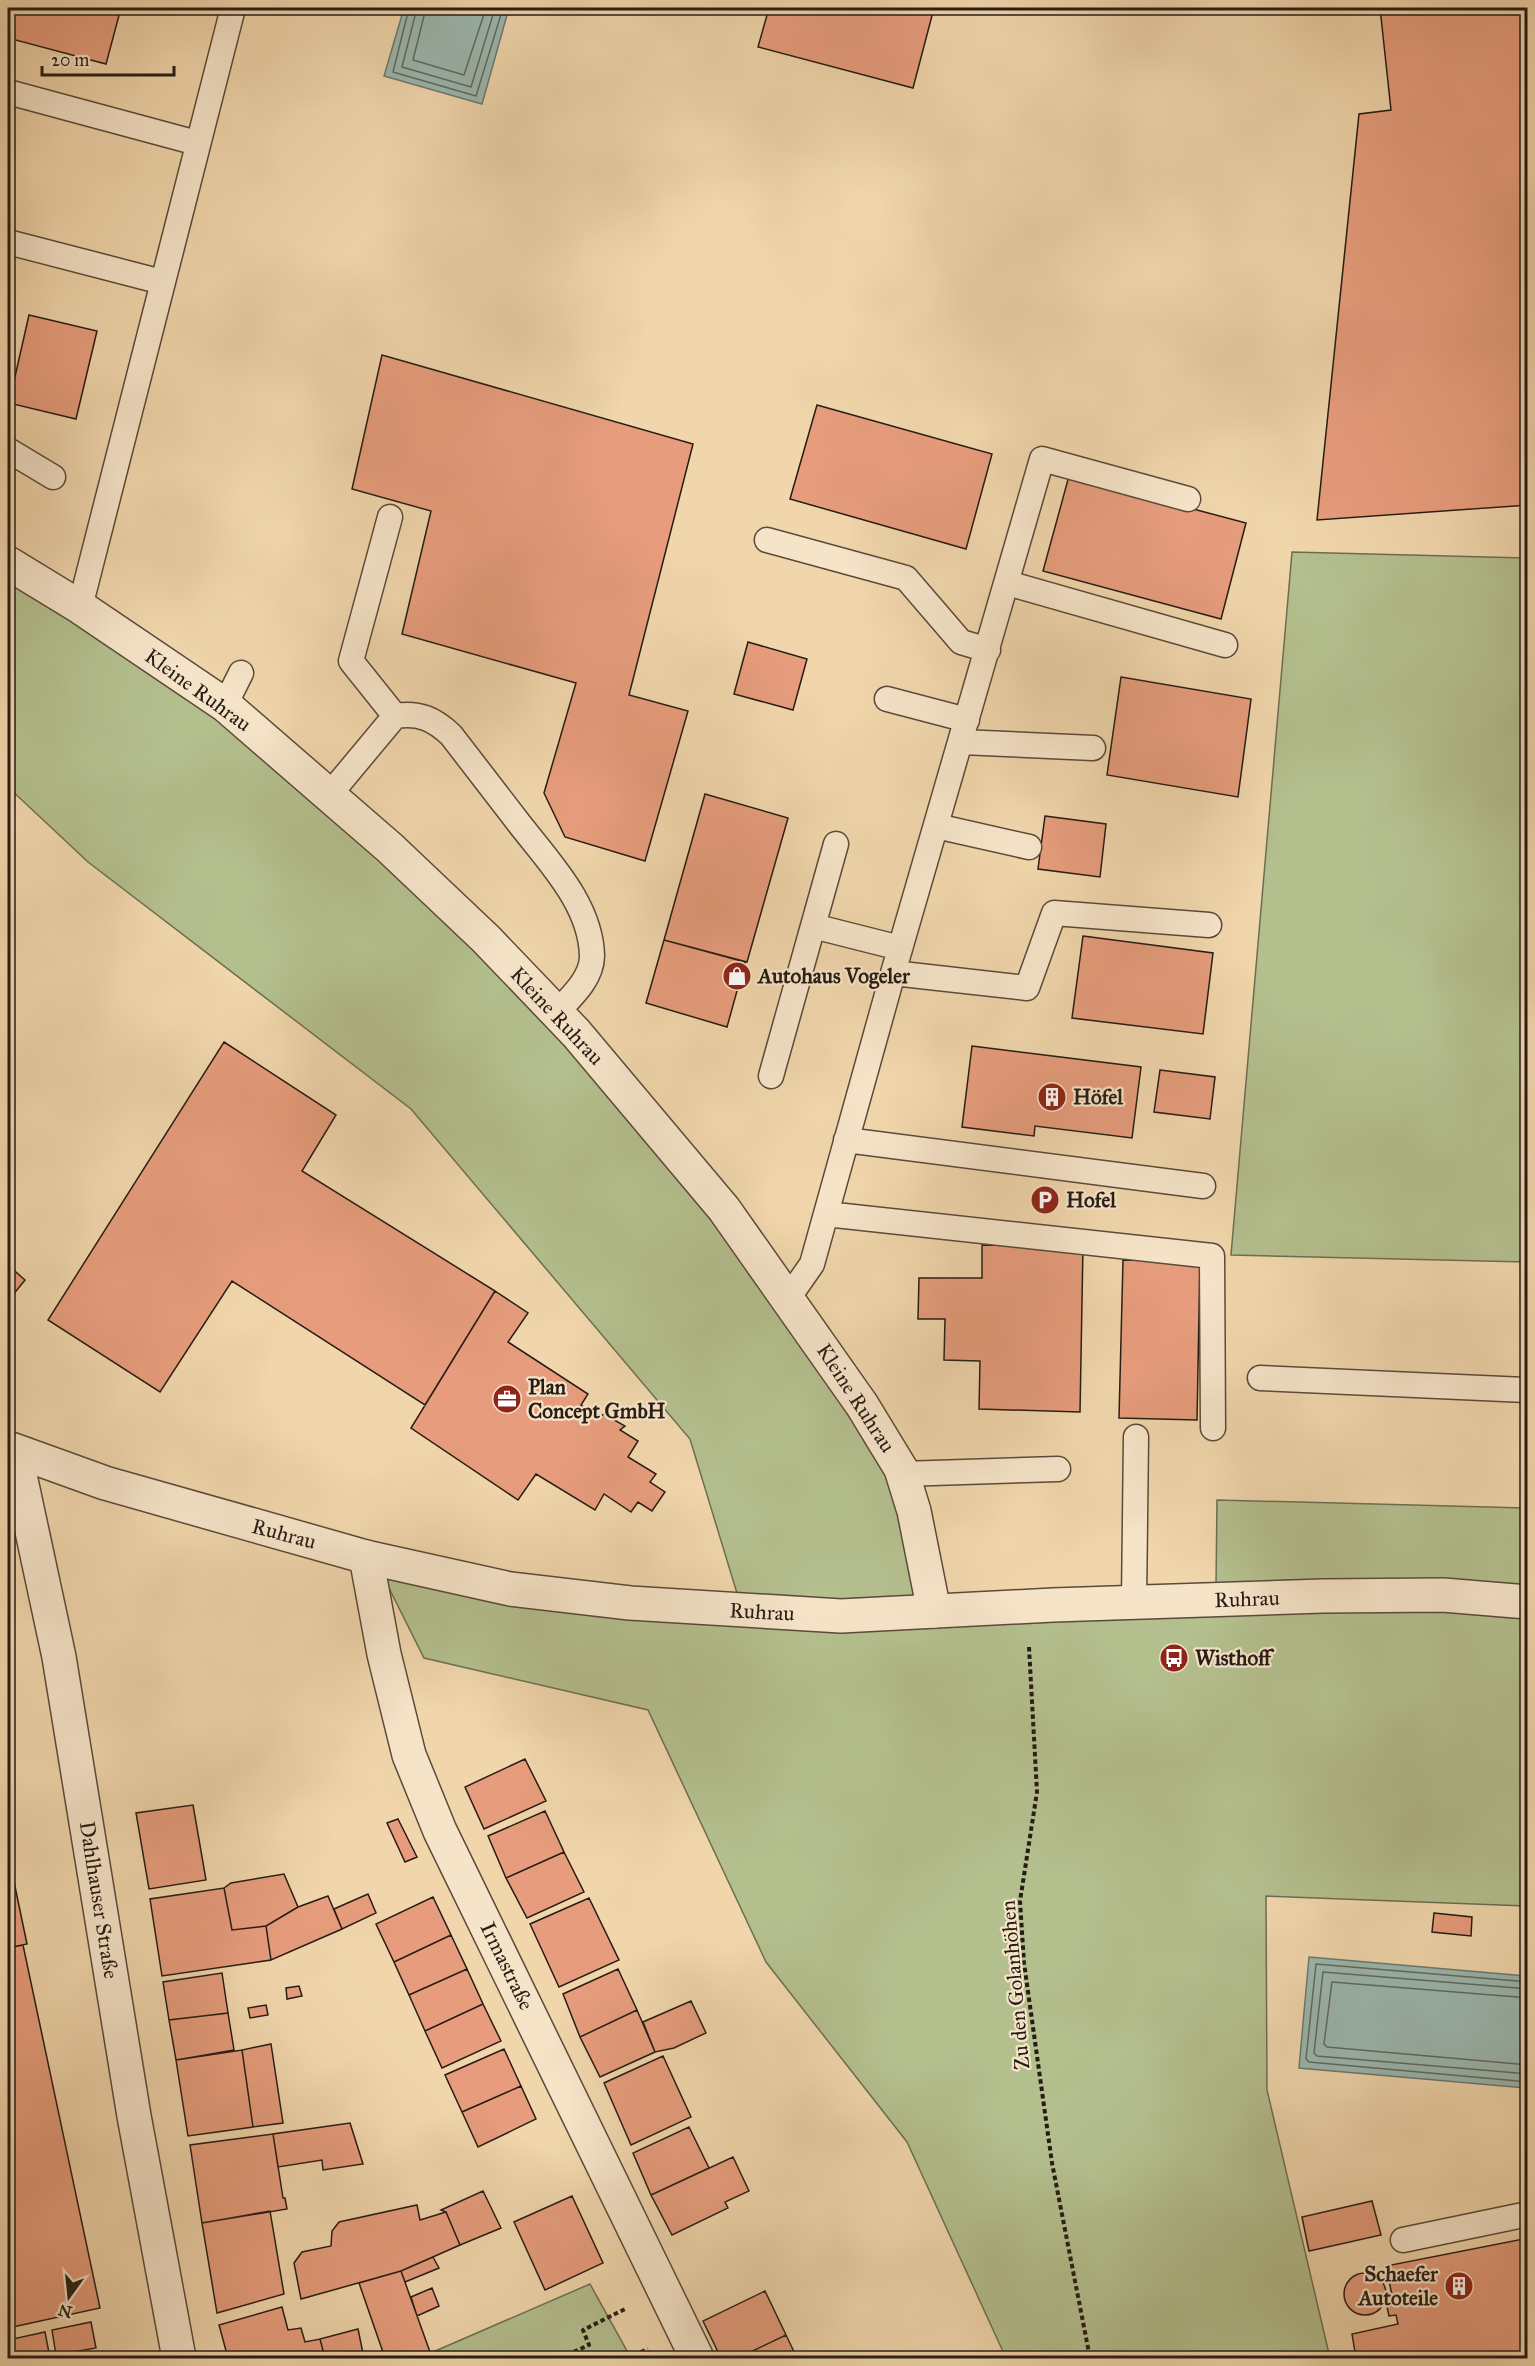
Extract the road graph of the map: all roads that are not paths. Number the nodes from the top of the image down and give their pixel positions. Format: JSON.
{"nodes":[{"id":1,"x":232,"y":8,"type":"edge"},
{"id":2,"x":8,"y":92,"type":"edge"},
{"id":3,"x":197,"y":143,"type":"junction"},
{"id":4,"x":8,"y":242,"type":"edge"},
{"id":5,"x":162,"y":282,"type":"junction"},
{"id":6,"x":8,"y":450,"type":"edge"},
{"id":7,"x":53,"y":477,"type":"dead end"},
{"id":8,"x":1188,"y":499,"type":"dead end"},
{"id":9,"x":390,"y":517,"type":"dead end"},
{"id":10,"x":767,"y":540,"type":"dead end"},
{"id":11,"x":8,"y":563,"type":"edge"},
{"id":12,"x":1007,"y":583,"type":"junction"},
{"id":13,"x":80,"y":607,"type":"junction"},
{"id":14,"x":1225,"y":645,"type":"dead end"},
{"id":15,"x":988,"y":650,"type":"junction"},
{"id":16,"x":241,"y":673,"type":"dead end"},
{"id":17,"x":887,"y":699,"type":"dead end"},
{"id":18,"x":225,"y":705,"type":"junction"},
{"id":19,"x":395,"y":716,"type":"junction"},
{"id":20,"x":964,"y":731,"type":"junction"},
{"id":21,"x":1093,"y":748,"type":"dead end"},
{"id":22,"x":330,"y":794,"type":"junction"},
{"id":23,"x":936,"y":826,"type":"junction"},
{"id":24,"x":836,"y":844,"type":"dead end"},
{"id":25,"x":1029,"y":847,"type":"dead end"},
{"id":26,"x":813,"y":926,"type":"junction"},
{"id":27,"x":1209,"y":926,"type":"dead end"},
{"id":28,"x":900,"y":948,"type":"junction"},
{"id":29,"x":892,"y":973,"type":"junction"},
{"id":30,"x":556,"y":1014,"type":"junction"},
{"id":31,"x":771,"y":1076,"type":"dead end"},
{"id":32,"x":846,"y":1140,"type":"junction"},
{"id":33,"x":1203,"y":1186,"type":"dead end"},
{"id":34,"x":826,"y":1214,"type":"junction"},
{"id":35,"x":789,"y":1297,"type":"junction"},
{"id":36,"x":1260,"y":1378,"type":"dead end"},
{"id":37,"x":1527,"y":1390,"type":"edge"},
{"id":38,"x":1213,"y":1428,"type":"dead end"},
{"id":39,"x":1136,"y":1437,"type":"dead end"},
{"id":40,"x":11,"y":1450,"type":"edge"},
{"id":41,"x":1058,"y":1469,"type":"dead end"},
{"id":42,"x":902,"y":1474,"type":"junction"},
{"id":43,"x":366,"y":1557,"type":"junction"},
{"id":44,"x":1134,"y":1602,"type":"junction"},
{"id":45,"x":1527,"y":1602,"type":"edge"},
{"id":46,"x":934,"y":1611,"type":"junction"},
{"id":47,"x":1527,"y":2214,"type":"edge"},
{"id":48,"x":1402,"y":2240,"type":"dead end"},
{"id":49,"x":179,"y":2358,"type":"edge"},
{"id":50,"x":697,"y":2358,"type":"edge"}],
"edges":[{"from":1,"to":3,"type":"lane"},
{"from":2,"to":3,"type":"lane"},
{"from":3,"to":5,"type":"lane"},
{"from":4,"to":5,"type":"lane"},
{"from":5,"to":13,"type":"lane"},
{"from":6,"to":7,"type":"lane"},
{"from":8,"to":12,"type":"lane"},
{"from":9,"to":19,"type":"lane"},
{"from":10,"to":15,"type":"lane"},
{"from":11,"to":13,"type":"street","name":"Kleine Ruhrau"},
{"from":12,"to":14,"type":"lane"},
{"from":12,"to":15,"type":"lane"},
{"from":13,"to":18,"type":"street","name":"Kleine Ruhrau"},
{"from":15,"to":20,"type":"lane"},
{"from":16,"to":18,"type":"lane"},
{"from":17,"to":20,"type":"lane"},
{"from":18,"to":22,"type":"street","name":"Kleine Ruhrau"},
{"from":19,"to":22,"type":"lane"},
{"from":19,"to":30,"type":"lane"},
{"from":20,"to":21,"type":"lane"},
{"from":20,"to":23,"type":"lane"},
{"from":22,"to":30,"type":"street","name":"Kleine Ruhrau"},
{"from":23,"to":25,"type":"lane"},
{"from":23,"to":28,"type":"lane"},
{"from":24,"to":26,"type":"lane"},
{"from":26,"to":28,"type":"lane"},
{"from":26,"to":31,"type":"lane"},
{"from":27,"to":29,"type":"lane"},
{"from":28,"to":29,"type":"lane"},
{"from":29,"to":32,"type":"lane"},
{"from":30,"to":35,"type":"street","name":"Kleine Ruhrau"},
{"from":32,"to":33,"type":"lane"},
{"from":32,"to":34,"type":"lane"},
{"from":34,"to":35,"type":"lane"},
{"from":34,"to":38,"type":"lane"},
{"from":35,"to":42,"type":"street","name":"Kleine Ruhrau"},
{"from":36,"to":37,"type":"lane"},
{"from":39,"to":44,"type":"lane"},
{"from":40,"to":43,"type":"street","name":"Ruhrau"},
{"from":40,"to":49,"type":"street","name":"Dahlhauser Straße"},
{"from":41,"to":42,"type":"lane"},
{"from":42,"to":46,"type":"street","name":"Kleine Ruhrau"},
{"from":43,"to":46,"type":"street","name":"Ruhrau"},
{"from":43,"to":50,"type":"street","name":"Irmastraße"},
{"from":44,"to":45,"type":"street","name":"Ruhrau"},
{"from":44,"to":46,"type":"street","name":"Ruhrau"},
{"from":47,"to":48,"type":"lane"}]}
